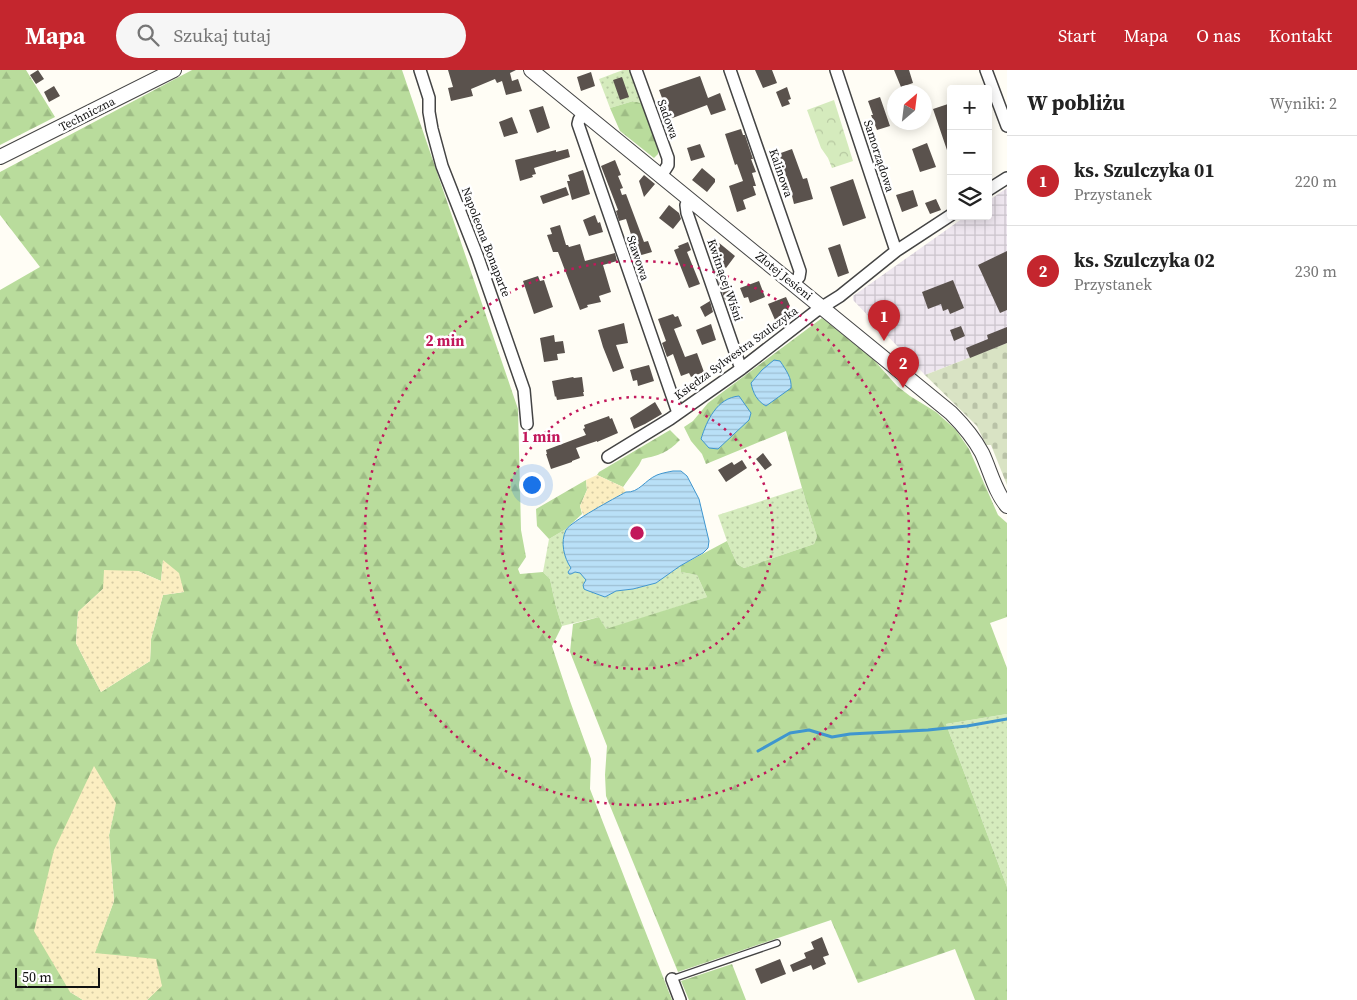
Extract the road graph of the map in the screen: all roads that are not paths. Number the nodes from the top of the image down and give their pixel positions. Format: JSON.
{"nodes":[{"id":1,"x":174,"y":70,"type":"edge"},
{"id":2,"x":420,"y":70,"type":"edge"},
{"id":3,"x":531,"y":70,"type":"edge"},
{"id":4,"x":636,"y":70,"type":"edge"},
{"id":5,"x":730,"y":70,"type":"edge"},
{"id":6,"x":836,"y":70,"type":"edge"},
{"id":7,"x":986,"y":70,"type":"edge"},
{"id":8,"x":583,"y":113,"type":"junction"},
{"id":9,"x":1007,"y":126,"type":"edge"},
{"id":10,"x":0,"y":157,"type":"edge"},
{"id":11,"x":661,"y":176,"type":"junction"},
{"id":12,"x":1007,"y":178,"type":"edge"},
{"id":13,"x":992,"y":187,"type":"edge"},
{"id":14,"x":690,"y":200,"type":"junction"},
{"id":15,"x":947,"y":218,"type":"edge"},
{"id":16,"x":896,"y":251,"type":"junction"},
{"id":17,"x":793,"y":284,"type":"junction"},
{"id":18,"x":822,"y":307,"type":"junction"},
{"id":19,"x":741,"y":369,"type":"junction"},
{"id":20,"x":678,"y":413,"type":"junction"},
{"id":21,"x":526,"y":424,"type":"dead end"},
{"id":22,"x":608,"y":457,"type":"dead end"},
{"id":23,"x":1007,"y":506,"type":"edge"},
{"id":24,"x":777,"y":943,"type":"dead end"},
{"id":25,"x":672,"y":979,"type":"joint"},
{"id":26,"x":680,"y":1000,"type":"edge"}],
"edges":[{"from":1,"to":10,"type":"street","name":"Techniczna"},
{"from":2,"to":21,"type":"street","name":"Napoleona Bonaparte"},
{"from":3,"to":8,"type":"street","name":"Złotej Jesieni"},
{"from":4,"to":11,"type":"street","name":"Sadowa"},
{"from":5,"to":17,"type":"street","name":"Kalinowa"},
{"from":6,"to":16,"type":"street","name":"Samorządowa"},
{"from":7,"to":9,"type":"street"},
{"from":8,"to":11,"type":"street","name":"Złotej Jesieni"},
{"from":8,"to":20,"type":"street","name":"Stawowa"},
{"from":11,"to":14,"type":"street","name":"Złotej Jesieni"},
{"from":12,"to":13,"type":"street"},
{"from":14,"to":17,"type":"street","name":"Złotej Jesieni"},
{"from":14,"to":19,"type":"street","name":"Kwitnącej Wiśni"},
{"from":15,"to":16,"type":"street","name":"Księdza Sylwestra Szulczyka"},
{"from":16,"to":18,"type":"street","name":"Księdza Sylwestra Szulczyka"},
{"from":17,"to":18,"type":"street","name":"Złotej Jesieni"},
{"from":18,"to":19,"type":"street","name":"Księdza Sylwestra Szulczyka"},
{"from":18,"to":23,"type":"street","name":"Złotej Jesieni"},
{"from":19,"to":20,"type":"street","name":"Księdza Sylwestra Szulczyka"},
{"from":20,"to":22,"type":"street","name":"Księdza Sylwestra Szulczyka"},
{"from":24,"to":25,"type":"lane"},
{"from":25,"to":26,"type":"street"}]}
